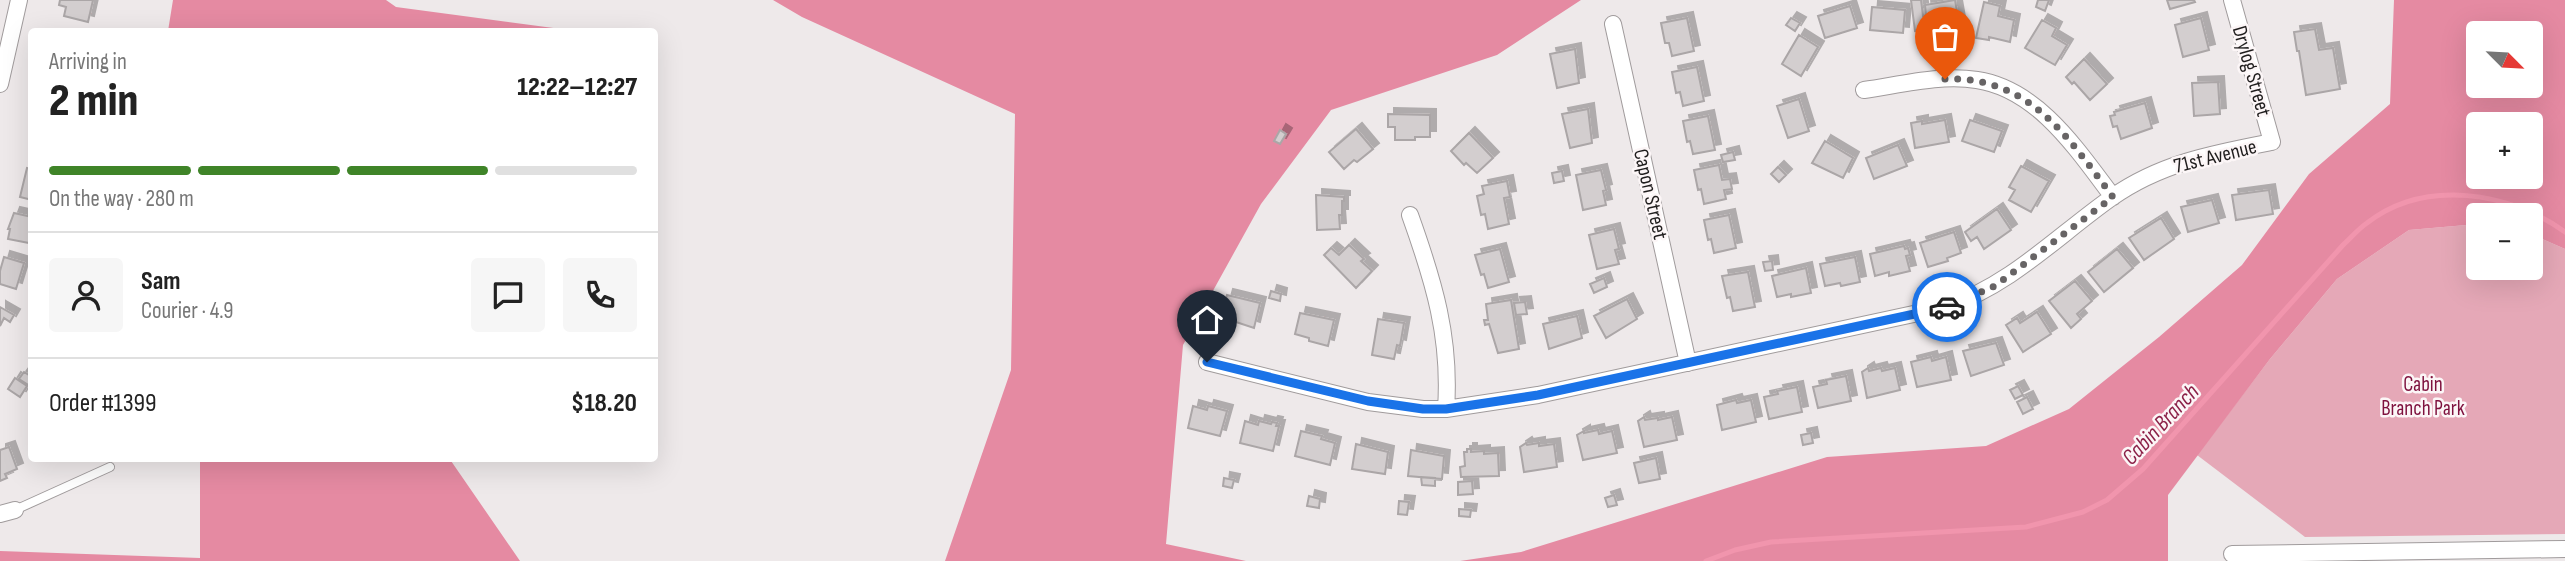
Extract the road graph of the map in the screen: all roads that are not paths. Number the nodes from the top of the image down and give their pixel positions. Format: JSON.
{"nodes":[{"id":1,"x":19,"y":0,"type":"edge"},
{"id":2,"x":2232,"y":0,"type":"edge"},
{"id":3,"x":1613,"y":24,"type":"dead end"},
{"id":4,"x":0,"y":84,"type":"edge"},
{"id":5,"x":1864,"y":90,"type":"dead end"},
{"id":6,"x":2272,"y":142,"type":"joint"},
{"id":7,"x":2113,"y":197,"type":"junction"},
{"id":8,"x":1410,"y":215,"type":"dead end"},
{"id":9,"x":1207,"y":362,"type":"dead end"},
{"id":10,"x":1688,"y":363,"type":"junction"},
{"id":11,"x":1446,"y":409,"type":"junction"},
{"id":12,"x":110,"y":467,"type":"dead end"},
{"id":13,"x":7,"y":512,"type":"edge"},
{"id":14,"x":2565,"y":549,"type":"edge"},
{"id":15,"x":2232,"y":554,"type":"dead end"},
{"id":16,"x":2298,"y":558,"type":"edge"}],
"edges":[{"from":1,"to":4,"type":"street"},
{"from":2,"to":6,"type":"street","name":"Drylog Street"},
{"from":3,"to":10,"type":"street","name":"Capon Street"},
{"from":5,"to":7,"type":"street"},
{"from":6,"to":7,"type":"street","name":"71st Avenue"},
{"from":7,"to":10,"type":"street","name":"71st Avenue"},
{"from":8,"to":11,"type":"street"},
{"from":9,"to":11,"type":"street","name":"71st Avenue"},
{"from":10,"to":11,"type":"street","name":"71st Avenue"},
{"from":12,"to":13,"type":"lane"},
{"from":14,"to":16,"type":"street"},
{"from":15,"to":16,"type":"street"}]}
